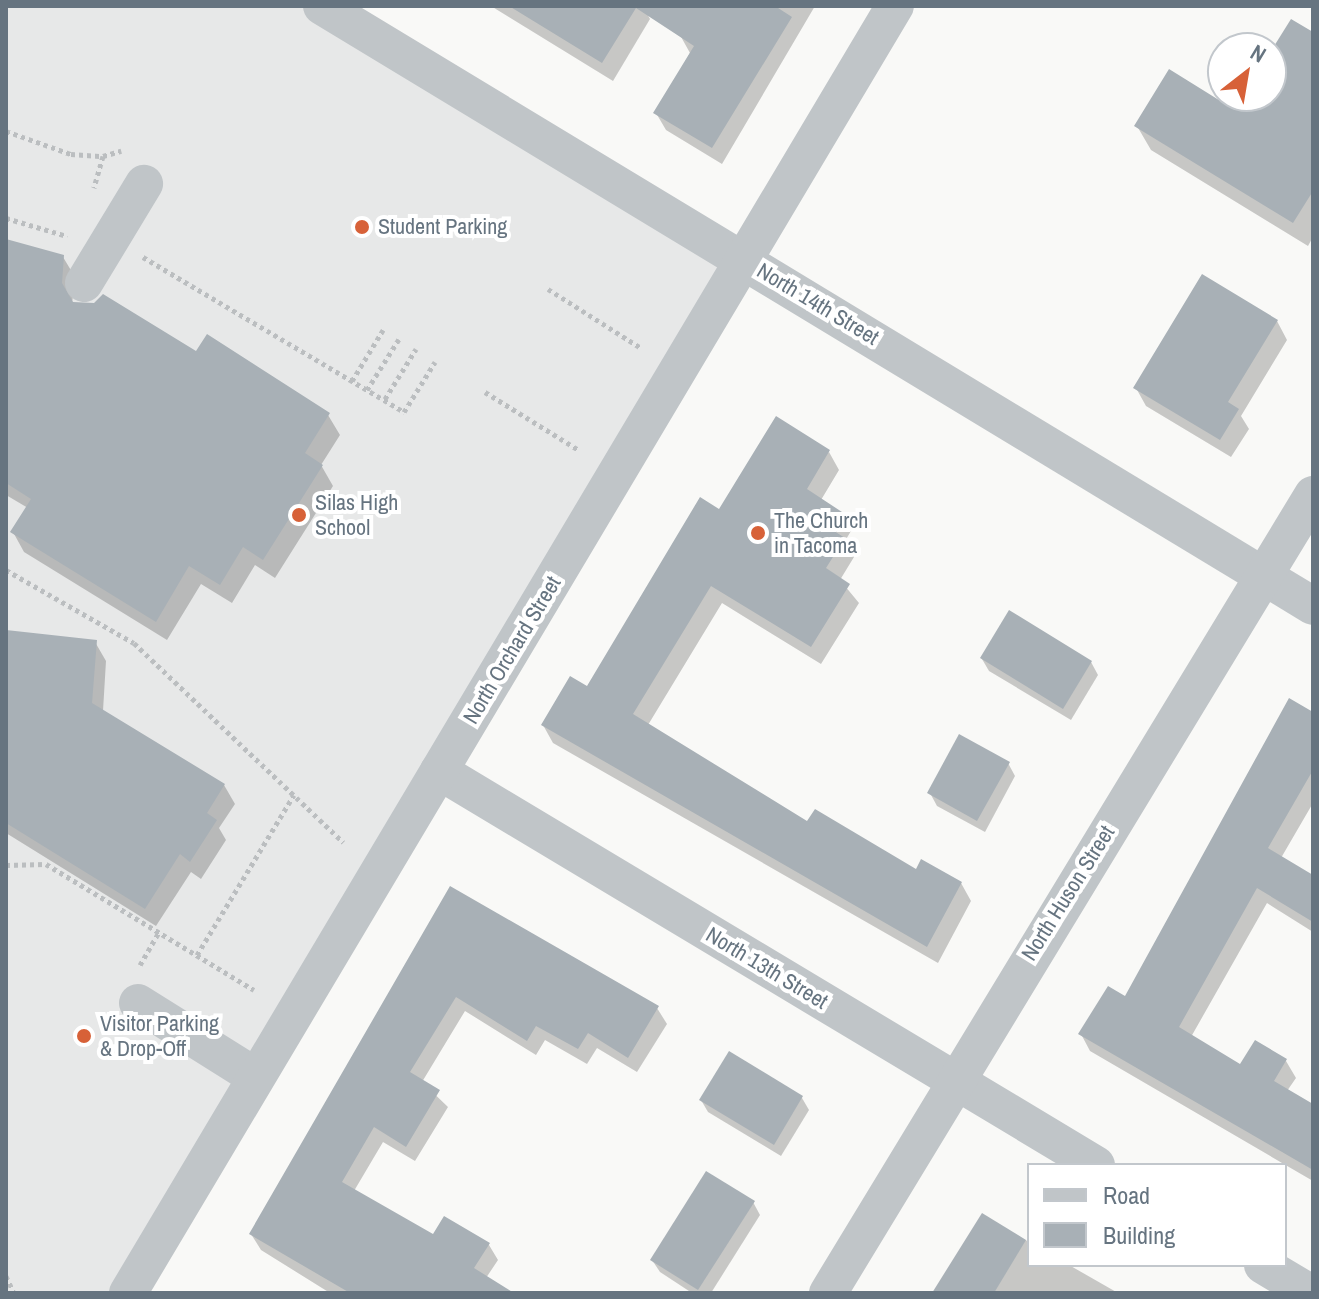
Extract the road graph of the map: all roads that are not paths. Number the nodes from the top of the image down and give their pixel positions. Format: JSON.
{"nodes":[{"id":1,"x":322,"y":6,"type":"edge"},
{"id":2,"x":895,"y":6,"type":"edge"},
{"id":3,"x":144,"y":184,"type":"dead end"},
{"id":4,"x":744,"y":259,"type":"junction"},
{"id":5,"x":84,"y":283,"type":"dead end"},
{"id":6,"x":1313,"y":495,"type":"edge"},
{"id":7,"x":1264,"y":576,"type":"junction"},
{"id":8,"x":1313,"y":606,"type":"edge"},
{"id":9,"x":439,"y":771,"type":"junction"},
{"id":10,"x":138,"y":1003,"type":"dead end"},
{"id":11,"x":256,"y":1077,"type":"junction"},
{"id":12,"x":953,"y":1079,"type":"junction"},
{"id":13,"x":1093,"y":1163,"type":"edge"},
{"id":14,"x":1266,"y":1267,"type":"edge"},
{"id":15,"x":129,"y":1292,"type":"edge"},
{"id":16,"x":828,"y":1293,"type":"edge"},
{"id":17,"x":1310,"y":1293,"type":"edge"}],
"edges":[{"from":1,"to":4,"type":"street","name":"North 14th Street"},
{"from":2,"to":4,"type":"street","name":"North Orchard Street"},
{"from":3,"to":5,"type":"street"},
{"from":4,"to":7,"type":"street","name":"North 14th Street"},
{"from":4,"to":9,"type":"street","name":"North Orchard Street"},
{"from":6,"to":7,"type":"street","name":"North Huson Street"},
{"from":7,"to":8,"type":"street","name":"North 14th Street"},
{"from":7,"to":12,"type":"street","name":"North Huson Street"},
{"from":9,"to":11,"type":"street","name":"North Orchard Street"},
{"from":9,"to":12,"type":"street","name":"North 13th Street"},
{"from":10,"to":11,"type":"street"},
{"from":11,"to":15,"type":"street","name":"North Orchard Street"},
{"from":12,"to":13,"type":"street","name":"North 13th Street"},
{"from":12,"to":16,"type":"street","name":"North Huson Street"},
{"from":14,"to":17,"type":"street"}]}
